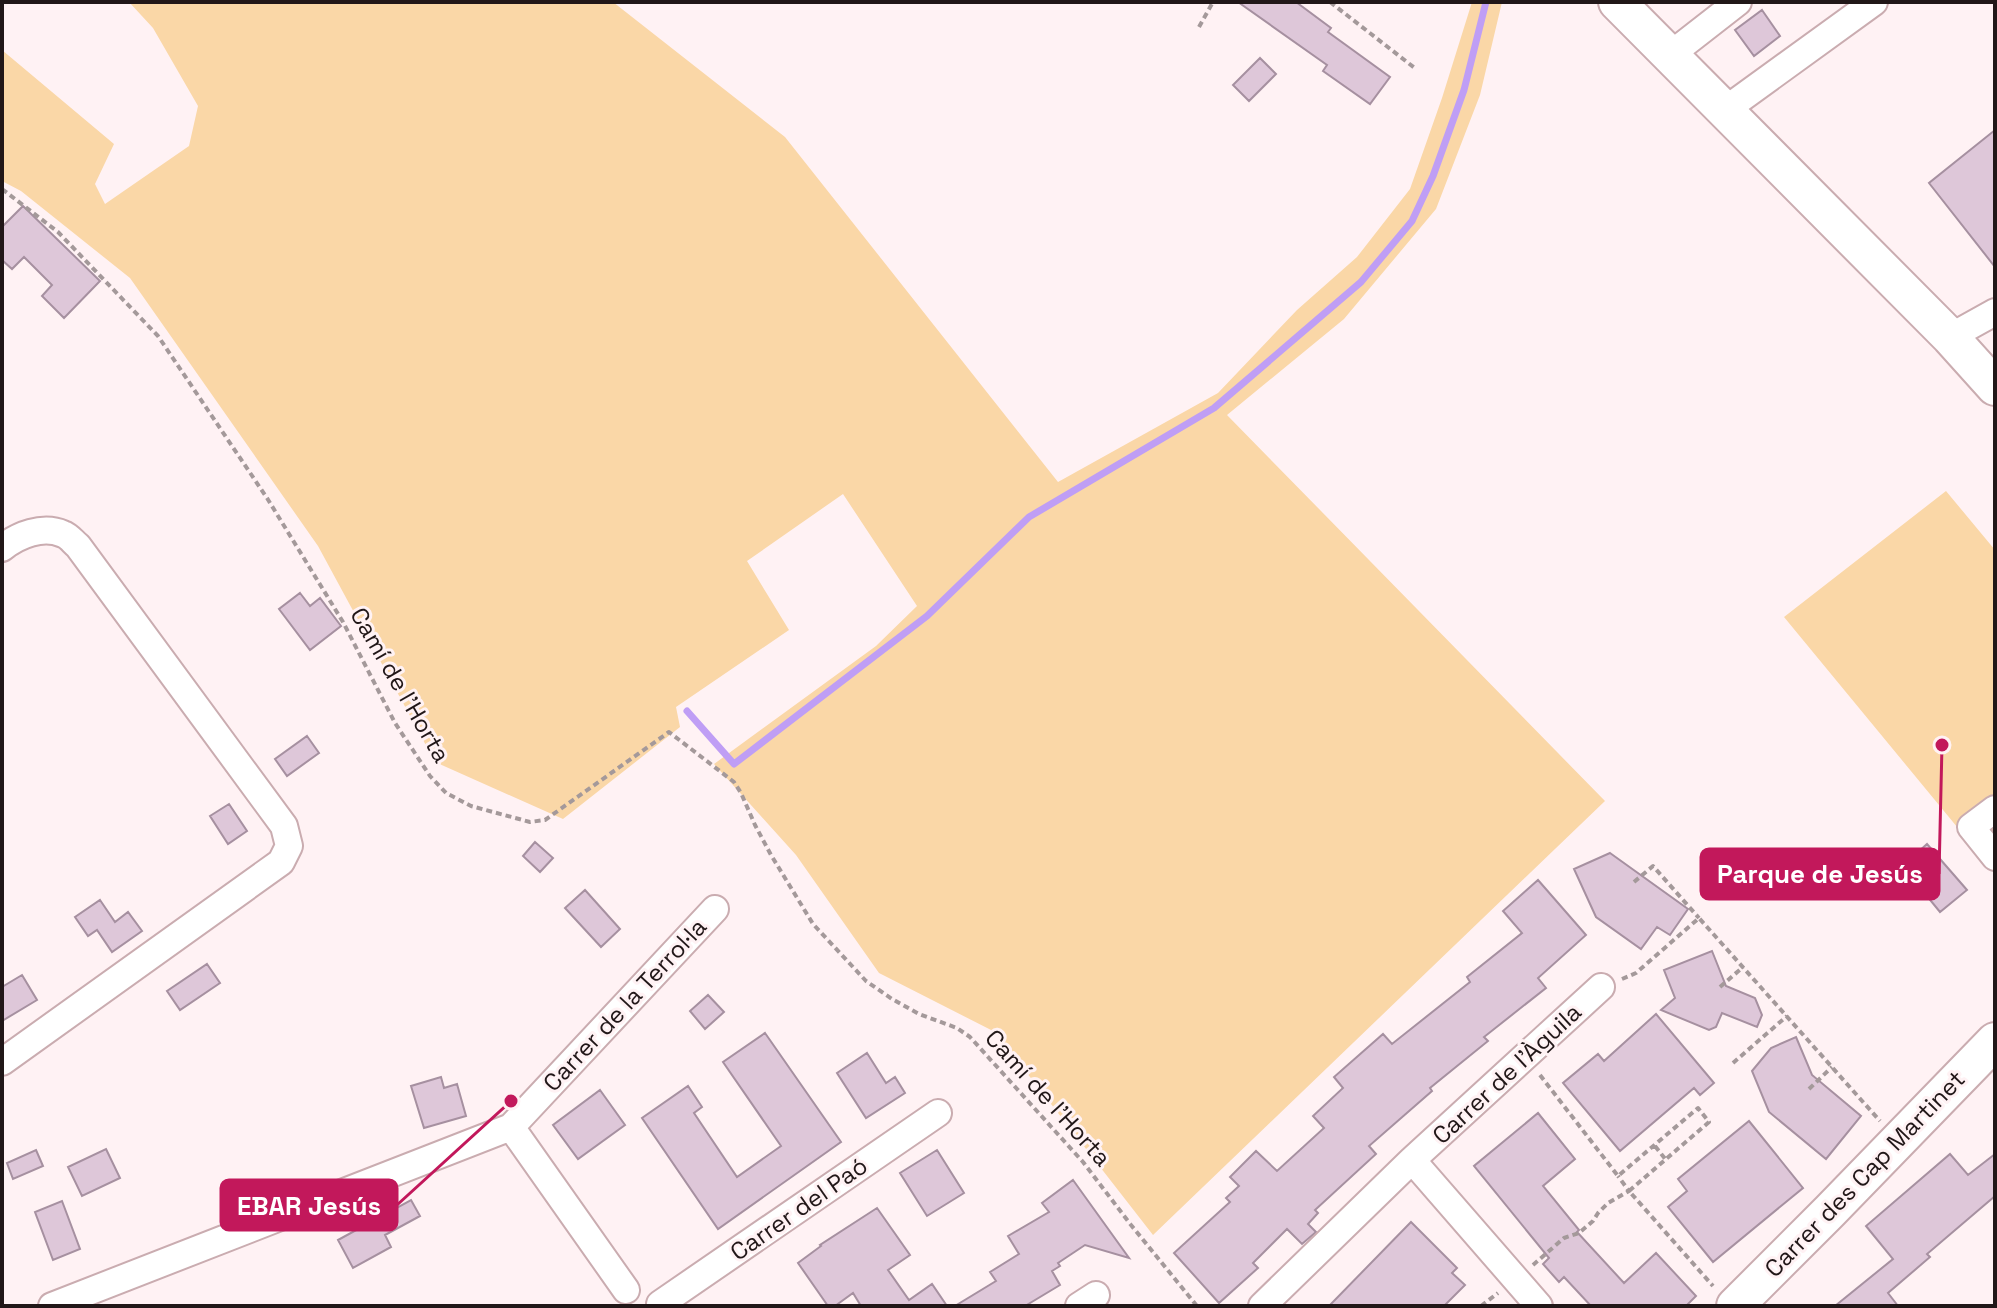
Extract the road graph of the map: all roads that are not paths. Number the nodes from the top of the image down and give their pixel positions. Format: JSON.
{"nodes":[{"id":1,"x":1617,"y":2,"type":"edge"},
{"id":2,"x":1738,"y":2,"type":"edge"},
{"id":3,"x":1874,"y":2,"type":"edge"},
{"id":4,"x":1670,"y":55,"type":"junction"},
{"id":5,"x":1725,"y":110,"type":"junction"},
{"id":6,"x":1995,"y":312,"type":"edge"},
{"id":7,"x":1950,"y":337,"type":"junction"},
{"id":8,"x":1995,"y":387,"type":"edge"},
{"id":9,"x":2,"y":548,"type":"edge"},
{"id":10,"x":1995,"y":809,"type":"edge"},
{"id":11,"x":1995,"y":857,"type":"edge"},
{"id":12,"x":715,"y":909,"type":"dead end"},
{"id":13,"x":1601,"y":987,"type":"road end"},
{"id":14,"x":1995,"y":1041,"type":"edge"},
{"id":15,"x":2,"y":1062,"type":"edge"},
{"id":16,"x":938,"y":1113,"type":"dead end"},
{"id":17,"x":511,"y":1127,"type":"junction"},
{"id":18,"x":1412,"y":1160,"type":"junction"},
{"id":19,"x":623,"y":1298,"type":"edge"},
{"id":20,"x":1728,"y":1300,"type":"edge"},
{"id":21,"x":661,"y":1305,"type":"edge"},
{"id":22,"x":52,"y":1306,"type":"edge"},
{"id":23,"x":1262,"y":1306,"type":"edge"},
{"id":24,"x":1539,"y":1306,"type":"edge"}],
"edges":[{"from":1,"to":4,"type":"street"},
{"from":2,"to":4,"type":"street"},
{"from":3,"to":5,"type":"street"},
{"from":4,"to":5,"type":"street"},
{"from":5,"to":7,"type":"street"},
{"from":6,"to":7,"type":"street"},
{"from":7,"to":8,"type":"street"},
{"from":9,"to":15,"type":"street"},
{"from":10,"to":11,"type":"street"},
{"from":12,"to":17,"type":"street","name":"Carrer de la Terrol·la"},
{"from":13,"to":18,"type":"street","name":"Carrer de l'Àguila"},
{"from":14,"to":20,"type":"street","name":"Carrer des Cap Martinet"},
{"from":16,"to":21,"type":"street","name":"Carrer del Paó"},
{"from":17,"to":19,"type":"street"},
{"from":17,"to":22,"type":"street","name":"Carrer de la Terrol·la"},
{"from":18,"to":23,"type":"street","name":"Carrer de l'Àguila"},
{"from":18,"to":24,"type":"street","name":"Carrer de l'Àguila"},
{"from":19,"to":21,"type":"street"}]}
